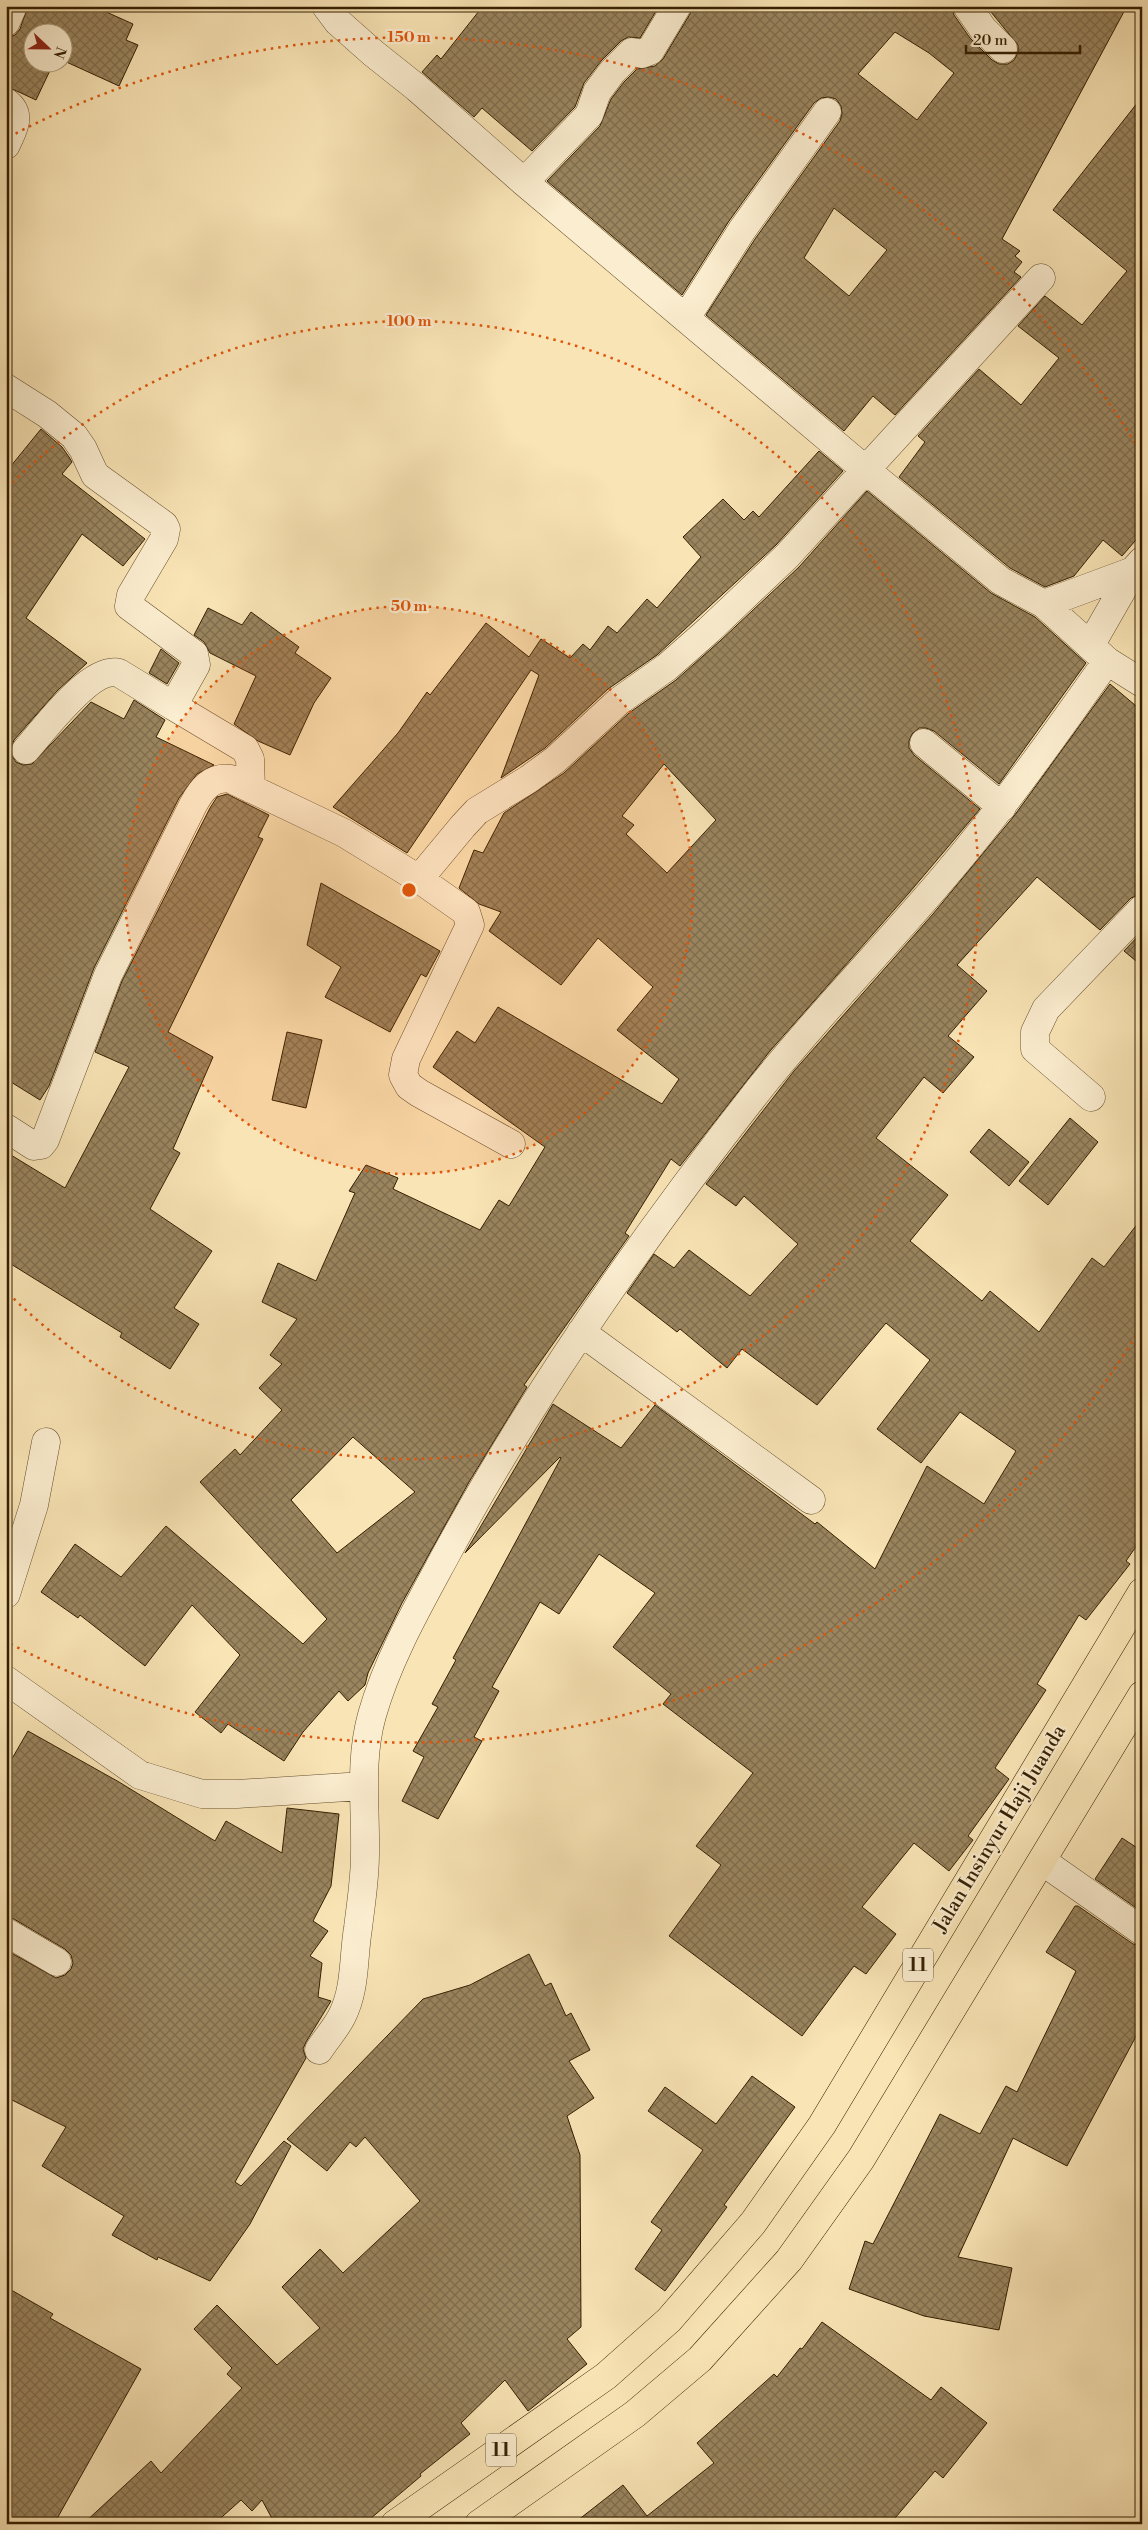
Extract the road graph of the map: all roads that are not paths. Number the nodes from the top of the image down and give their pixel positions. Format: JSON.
{"nodes":[{"id":1,"x":14,"y":6,"type":"edge"},
{"id":2,"x":326,"y":6,"type":"edge"},
{"id":3,"x":677,"y":6,"type":"edge"},
{"id":4,"x":967,"y":6,"type":"edge"},
{"id":5,"x":6,"y":22,"type":"edge"},
{"id":6,"x":1003,"y":49,"type":"dead end"},
{"id":7,"x":6,"y":102,"type":"edge"},
{"id":8,"x":827,"y":112,"type":"dead end"},
{"id":9,"x":6,"y":145,"type":"edge"},
{"id":10,"x":524,"y":182,"type":"junction"},
{"id":11,"x":1041,"y":278,"type":"dead end"},
{"id":12,"x":686,"y":318,"type":"junction"},
{"id":13,"x":6,"y":388,"type":"edge"},
{"id":14,"x":867,"y":470,"type":"junction"},
{"id":15,"x":1137,"y":566,"type":"edge"},
{"id":16,"x":1044,"y":604,"type":"junction"},
{"id":17,"x":1099,"y":653,"type":"junction"},
{"id":18,"x":1142,"y":683,"type":"edge"},
{"id":19,"x":173,"y":706,"type":"junction"},
{"id":20,"x":924,"y":743,"type":"dead end"},
{"id":21,"x":26,"y":750,"type":"dead end"},
{"id":22,"x":251,"y":789,"type":"junction"},
{"id":23,"x":1002,"y":808,"type":"junction"},
{"id":24,"x":419,"y":879,"type":"junction"},
{"id":25,"x":1142,"y":908,"type":"edge"},
{"id":26,"x":1091,"y":1097,"type":"dead end"},
{"id":27,"x":6,"y":1128,"type":"edge"},
{"id":28,"x":511,"y":1144,"type":"dead end"},
{"id":29,"x":581,"y":1332,"type":"junction"},
{"id":30,"x":46,"y":1442,"type":"dead end"},
{"id":31,"x":811,"y":1500,"type":"dead end"},
{"id":32,"x":1142,"y":1592,"type":"edge"},
{"id":33,"x":6,"y":1594,"type":"edge"},
{"id":34,"x":6,"y":1680,"type":"edge"},
{"id":35,"x":1142,"y":1694,"type":"edge"},
{"id":36,"x":363,"y":1776,"type":"junction"},
{"id":37,"x":1042,"y":1861,"type":"junction"},
{"id":38,"x":1142,"y":1931,"type":"edge"},
{"id":39,"x":6,"y":1932,"type":"edge"},
{"id":40,"x":56,"y":1962,"type":"dead end"},
{"id":41,"x":319,"y":2050,"type":"dead end"},
{"id":42,"x":395,"y":2524,"type":"edge"},
{"id":43,"x":479,"y":2524,"type":"edge"}],
"edges":[{"from":1,"to":5,"type":"street"},
{"from":2,"to":10,"type":"street"},
{"from":3,"to":10,"type":"street"},
{"from":4,"to":6,"type":"street"},
{"from":7,"to":9,"type":"street"},
{"from":8,"to":12,"type":"street"},
{"from":10,"to":12,"type":"street"},
{"from":11,"to":14,"type":"street"},
{"from":12,"to":14,"type":"street"},
{"from":13,"to":19,"type":"street"},
{"from":14,"to":16,"type":"street"},
{"from":14,"to":24,"type":"street"},
{"from":15,"to":16,"type":"street"},
{"from":15,"to":17,"type":"street"},
{"from":16,"to":17,"type":"street"},
{"from":17,"to":18,"type":"street"},
{"from":17,"to":23,"type":"street"},
{"from":19,"to":21,"type":"street"},
{"from":19,"to":22,"type":"street"},
{"from":20,"to":23,"type":"street"},
{"from":22,"to":24,"type":"street"},
{"from":22,"to":27,"type":"street"},
{"from":23,"to":29,"type":"street"},
{"from":24,"to":28,"type":"street"},
{"from":25,"to":26,"type":"street"},
{"from":29,"to":31,"type":"street"},
{"from":29,"to":36,"type":"street"},
{"from":30,"to":33,"type":"street"},
{"from":32,"to":42,"type":"highway","name":"Jalan Insinyur Haji Juanda","number":"11"},
{"from":34,"to":36,"type":"street"},
{"from":35,"to":37,"type":"highway","number":"11"},
{"from":36,"to":41,"type":"street"},
{"from":37,"to":38,"type":"street"},
{"from":37,"to":43,"type":"highway","number":"11"},
{"from":39,"to":40,"type":"street"}]}
